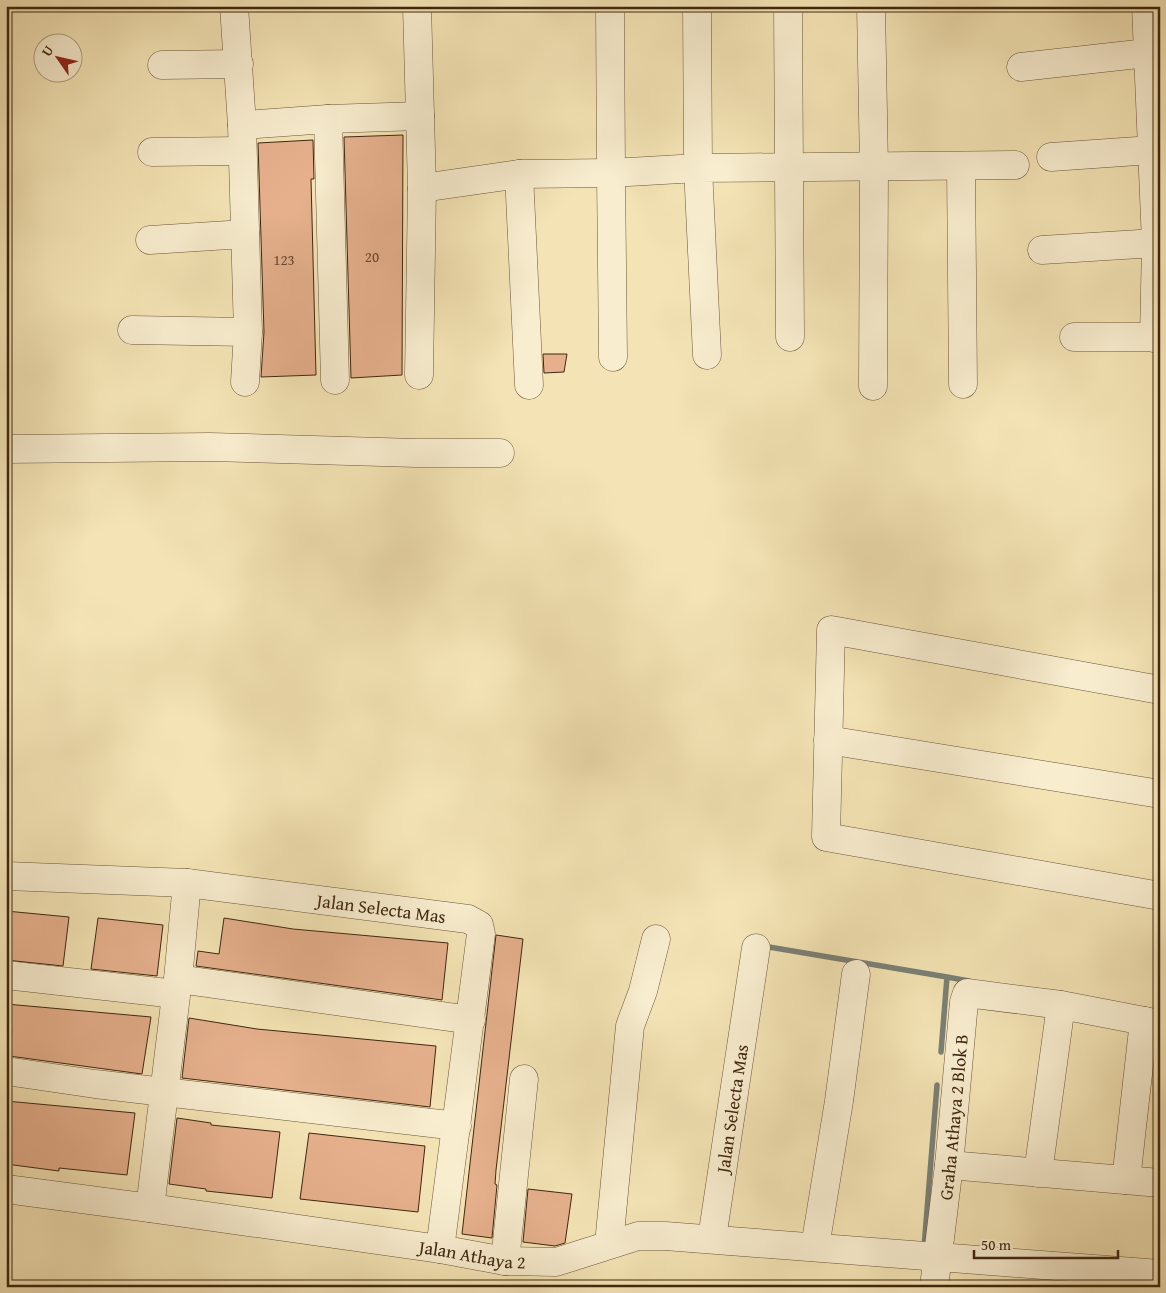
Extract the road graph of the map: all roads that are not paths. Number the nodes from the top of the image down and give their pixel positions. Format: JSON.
{"nodes":[{"id":1,"x":234,"y":6,"type":"edge"},
{"id":2,"x":417,"y":6,"type":"edge"},
{"id":3,"x":610,"y":6,"type":"edge"},
{"id":4,"x":697,"y":6,"type":"edge"},
{"id":5,"x":788,"y":6,"type":"edge"},
{"id":6,"x":871,"y":6,"type":"edge"},
{"id":7,"x":1146,"y":6,"type":"edge"},
{"id":8,"x":1148,"y":53,"type":"junction"},
{"id":9,"x":239,"y":64,"type":"junction"},
{"id":10,"x":162,"y":65,"type":"dead end"},
{"id":11,"x":1021,"y":66,"type":"dead end"},
{"id":12,"x":420,"y":116,"type":"junction"},
{"id":13,"x":328,"y":119,"type":"junction"},
{"id":14,"x":242,"y":138,"type":"junction"},
{"id":15,"x":1152,"y":150,"type":"junction"},
{"id":16,"x":152,"y":152,"type":"dead end"},
{"id":17,"x":1051,"y":158,"type":"dead end"},
{"id":18,"x":1015,"y":165,"type":"dead end"},
{"id":19,"x":789,"y":166,"type":"junction"},
{"id":20,"x":961,"y":166,"type":"junction"},
{"id":21,"x":698,"y":168,"type":"junction"},
{"id":22,"x":874,"y":168,"type":"junction"},
{"id":23,"x":519,"y":174,"type":"junction"},
{"id":24,"x":611,"y":174,"type":"junction"},
{"id":25,"x":422,"y":188,"type":"junction"},
{"id":26,"x":245,"y":234,"type":"junction"},
{"id":27,"x":150,"y":240,"type":"dead end"},
{"id":28,"x":1156,"y":243,"type":"junction"},
{"id":29,"x":1042,"y":250,"type":"dead end"},
{"id":30,"x":132,"y":330,"type":"dead end"},
{"id":31,"x":248,"y":332,"type":"junction"},
{"id":32,"x":790,"y":337,"type":"dead end"},
{"id":33,"x":1074,"y":337,"type":"dead end"},
{"id":34,"x":1157,"y":338,"type":"edge"},
{"id":35,"x":707,"y":355,"type":"dead end"},
{"id":36,"x":613,"y":357,"type":"dead end"},
{"id":37,"x":419,"y":375,"type":"dead end"},
{"id":38,"x":335,"y":380,"type":"dead end"},
{"id":39,"x":245,"y":382,"type":"dead end"},
{"id":40,"x":529,"y":384,"type":"dead end"},
{"id":41,"x":964,"y":384,"type":"dead end"},
{"id":42,"x":873,"y":386,"type":"dead end"},
{"id":43,"x":6,"y":449,"type":"edge"},
{"id":44,"x":500,"y":453,"type":"dead end"},
{"id":45,"x":1160,"y":690,"type":"edge"},
{"id":46,"x":828,"y":740,"type":"junction"},
{"id":47,"x":1160,"y":794,"type":"edge"},
{"id":48,"x":6,"y":876,"type":"edge"},
{"id":49,"x":187,"y":883,"type":"junction"},
{"id":50,"x":1160,"y":896,"type":"edge"},
{"id":51,"x":656,"y":939,"type":"dead end"},
{"id":52,"x":756,"y":948,"type":"dead end"},
{"id":53,"x":6,"y":974,"type":"edge"},
{"id":54,"x":856,"y":974,"type":"dead end"},
{"id":55,"x":177,"y":987,"type":"junction"},
{"id":56,"x":1061,"y":1005,"type":"junction"},
{"id":57,"x":471,"y":1020,"type":"junction"},
{"id":58,"x":1152,"y":1022,"type":"edge"},
{"id":59,"x":6,"y":1071,"type":"edge"},
{"id":60,"x":524,"y":1079,"type":"dead end"},
{"id":61,"x":163,"y":1091,"type":"junction"},
{"id":62,"x":456,"y":1126,"type":"junction"},
{"id":63,"x":949,"y":1165,"type":"junction"},
{"id":64,"x":1038,"y":1172,"type":"junction"},
{"id":65,"x":1126,"y":1180,"type":"junction"},
{"id":66,"x":1160,"y":1183,"type":"edge"},
{"id":67,"x":6,"y":1190,"type":"edge"},
{"id":68,"x":150,"y":1208,"type":"junction"},
{"id":69,"x":712,"y":1238,"type":"junction"},
{"id":70,"x":609,"y":1244,"type":"junction"},
{"id":71,"x":815,"y":1247,"type":"junction"},
{"id":72,"x":440,"y":1249,"type":"junction"},
{"id":73,"x":937,"y":1256,"type":"junction"},
{"id":74,"x":505,"y":1262,"type":"junction"},
{"id":75,"x":1160,"y":1274,"type":"edge"},
{"id":76,"x":1130,"y":1279,"type":"edge"},
{"id":77,"x":934,"y":1287,"type":"edge"}],
"edges":[{"from":1,"to":9,"type":"street"},
{"from":2,"to":12,"type":"street"},
{"from":3,"to":24,"type":"street"},
{"from":4,"to":21,"type":"street"},
{"from":5,"to":19,"type":"street"},
{"from":6,"to":22,"type":"street"},
{"from":7,"to":8,"type":"street"},
{"from":8,"to":11,"type":"street"},
{"from":8,"to":15,"type":"street"},
{"from":9,"to":10,"type":"street"},
{"from":9,"to":14,"type":"street"},
{"from":12,"to":13,"type":"street"},
{"from":12,"to":25,"type":"street"},
{"from":13,"to":14,"type":"street"},
{"from":13,"to":38,"type":"street"},
{"from":14,"to":16,"type":"street"},
{"from":14,"to":26,"type":"street"},
{"from":15,"to":17,"type":"street"},
{"from":15,"to":28,"type":"street"},
{"from":18,"to":20,"type":"street"},
{"from":19,"to":21,"type":"street"},
{"from":19,"to":22,"type":"street"},
{"from":19,"to":32,"type":"street"},
{"from":20,"to":22,"type":"street"},
{"from":20,"to":41,"type":"street"},
{"from":21,"to":24,"type":"street"},
{"from":21,"to":35,"type":"street"},
{"from":22,"to":42,"type":"street"},
{"from":23,"to":24,"type":"street"},
{"from":23,"to":25,"type":"street"},
{"from":23,"to":40,"type":"street"},
{"from":24,"to":36,"type":"street"},
{"from":25,"to":37,"type":"street"},
{"from":26,"to":27,"type":"street"},
{"from":26,"to":31,"type":"street"},
{"from":28,"to":29,"type":"street"},
{"from":28,"to":34,"type":"street"},
{"from":30,"to":31,"type":"street"},
{"from":31,"to":39,"type":"street"},
{"from":33,"to":34,"type":"street"},
{"from":43,"to":44,"type":"street"},
{"from":45,"to":46,"type":"street"},
{"from":46,"to":47,"type":"street"},
{"from":46,"to":50,"type":"street"},
{"from":48,"to":49,"type":"street","name":"Jalan Selecta Mas"},
{"from":49,"to":55,"type":"street"},
{"from":49,"to":57,"type":"street","name":"Jalan Selecta Mas"},
{"from":51,"to":70,"type":"street"},
{"from":52,"to":69,"type":"street","name":"Jalan Selecta Mas"},
{"from":53,"to":55,"type":"street"},
{"from":54,"to":71,"type":"street"},
{"from":55,"to":57,"type":"street"},
{"from":55,"to":61,"type":"street"},
{"from":56,"to":58,"type":"street"},
{"from":56,"to":63,"type":"street","name":"Graha Athaya 2 Blok B"},
{"from":56,"to":64,"type":"street"},
{"from":57,"to":62,"type":"street","name":"Jalan Selecta Mas"},
{"from":58,"to":65,"type":"street"},
{"from":59,"to":61,"type":"street"},
{"from":60,"to":74,"type":"street"},
{"from":61,"to":62,"type":"street"},
{"from":61,"to":68,"type":"street"},
{"from":62,"to":72,"type":"street","name":"Jalan Selecta Mas"},
{"from":63,"to":64,"type":"street"},
{"from":63,"to":73,"type":"street","name":"Graha Athaya 2 Blok B"},
{"from":64,"to":65,"type":"street"},
{"from":65,"to":66,"type":"street"},
{"from":67,"to":68,"type":"street","name":"Jalan Athaya 2"},
{"from":68,"to":72,"type":"street","name":"Jalan Athaya 2"},
{"from":69,"to":70,"type":"street","name":"Jalan Athaya 2"},
{"from":69,"to":71,"type":"street","name":"Jalan Athaya 2"},
{"from":70,"to":74,"type":"street","name":"Jalan Athaya 2"},
{"from":71,"to":73,"type":"street","name":"Jalan Athaya 2"},
{"from":72,"to":74,"type":"street","name":"Jalan Athaya 2"},
{"from":73,"to":76,"type":"street","name":"Jalan Athaya 2"},
{"from":73,"to":77,"type":"street","name":"Graha Athaya 2 Blok B"},
{"from":75,"to":76,"type":"street","name":"Jalan Athaya 2"}]}
